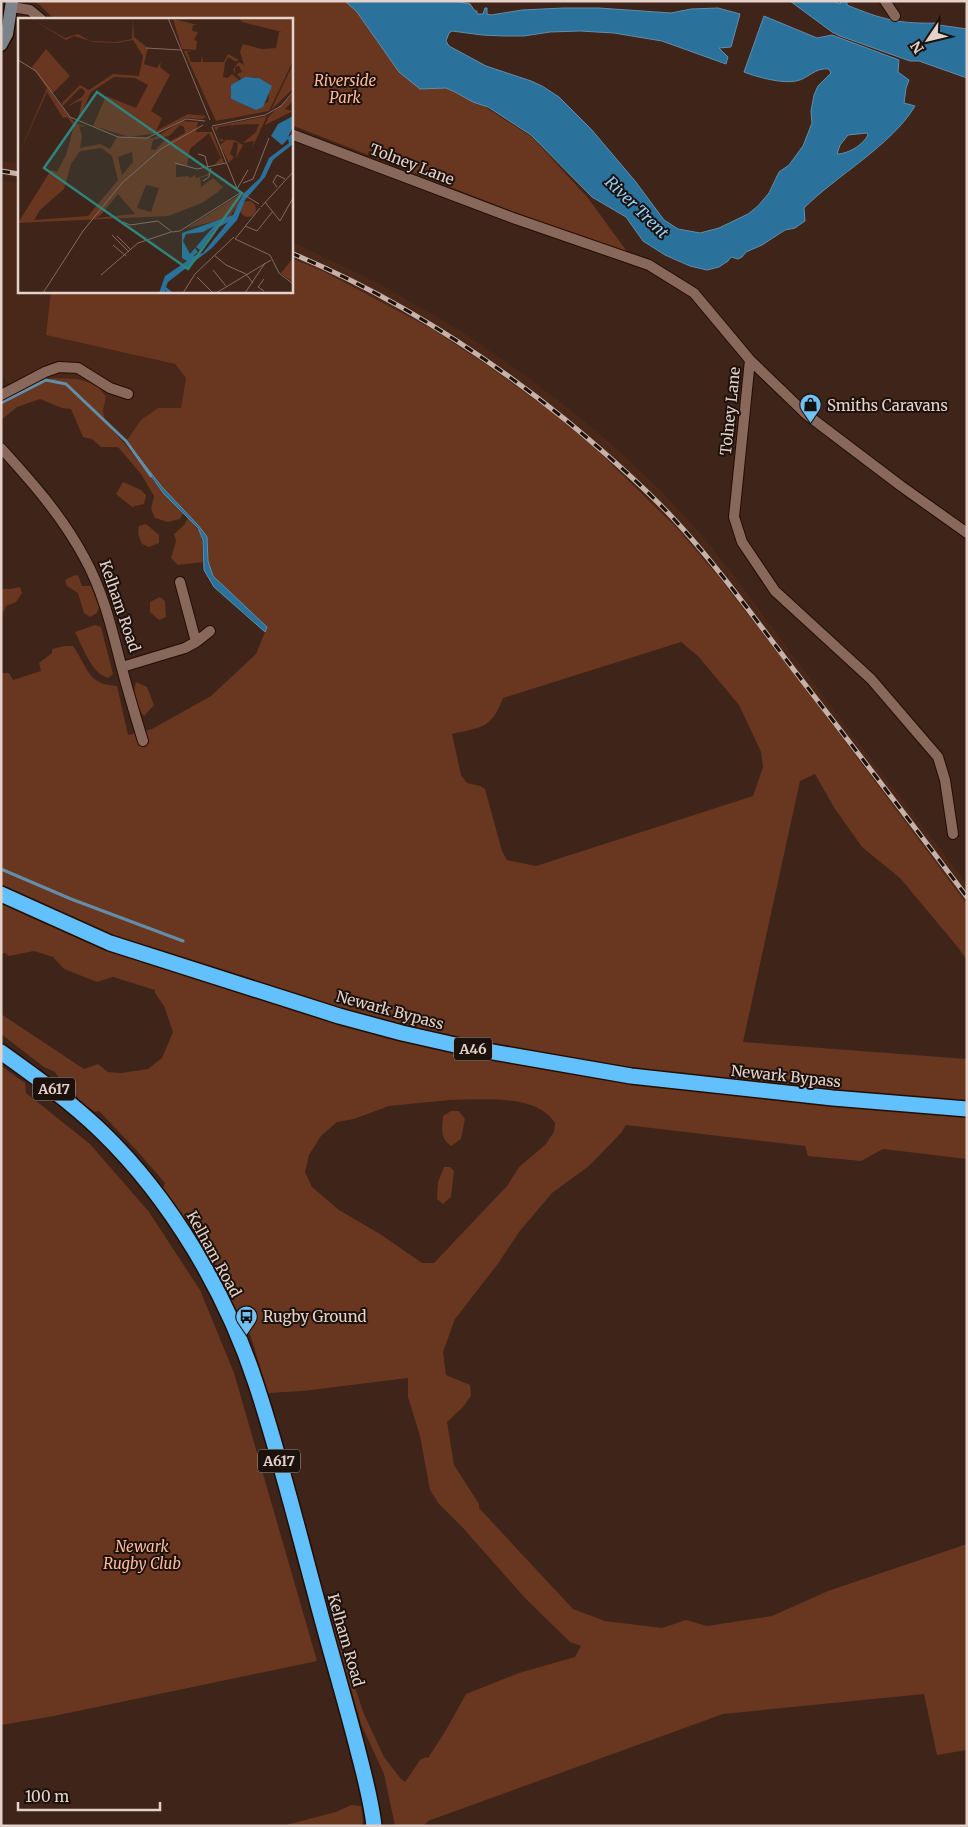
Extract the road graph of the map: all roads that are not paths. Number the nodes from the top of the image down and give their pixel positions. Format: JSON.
{"nodes":[{"id":1,"x":885,"y":1,"type":"edge"},
{"id":2,"x":12,"y":4,"type":"edge"},
{"id":3,"x":895,"y":16,"type":"dead end"},
{"id":4,"x":40,"y":18,"type":"edge"},
{"id":5,"x":1,"y":45,"type":"edge"},
{"id":6,"x":292,"y":134,"type":"edge"},
{"id":7,"x":750,"y":360,"type":"junction"},
{"id":8,"x":128,"y":394,"type":"dead end"},
{"id":9,"x":1,"y":396,"type":"edge"},
{"id":10,"x":1,"y":448,"type":"edge"},
{"id":11,"x":967,"y":533,"type":"edge"},
{"id":12,"x":180,"y":582,"type":"dead end"},
{"id":13,"x":210,"y":631,"type":"dead end"},
{"id":14,"x":196,"y":642,"type":"junction"},
{"id":15,"x":122,"y":667,"type":"junction"},
{"id":16,"x":143,"y":742,"type":"dead end"},
{"id":17,"x":953,"y":834,"type":"dead end"},
{"id":18,"x":1,"y":894,"type":"edge"},
{"id":19,"x":1,"y":1052,"type":"edge"},
{"id":20,"x":967,"y":1109,"type":"edge"},
{"id":21,"x":374,"y":1826,"type":"edge"}],
"edges":[{"from":1,"to":3,"type":"street"},
{"from":2,"to":4,"type":"street"},
{"from":2,"to":5,"type":"main road"},
{"from":6,"to":7,"type":"street","name":"Tolney Lane"},
{"from":7,"to":11,"type":"street"},
{"from":7,"to":17,"type":"street","name":"Tolney Lane"},
{"from":8,"to":9,"type":"street"},
{"from":10,"to":15,"type":"street","name":"Kelham Road"},
{"from":12,"to":14,"type":"street"},
{"from":13,"to":14,"type":"street"},
{"from":14,"to":15,"type":"street"},
{"from":15,"to":16,"type":"street","name":"Kelham Road"},
{"from":18,"to":20,"type":"highway","name":"Newark Bypass","number":"A46"},
{"from":19,"to":21,"type":"highway","name":"Kelham Road","number":"A617"}]}
